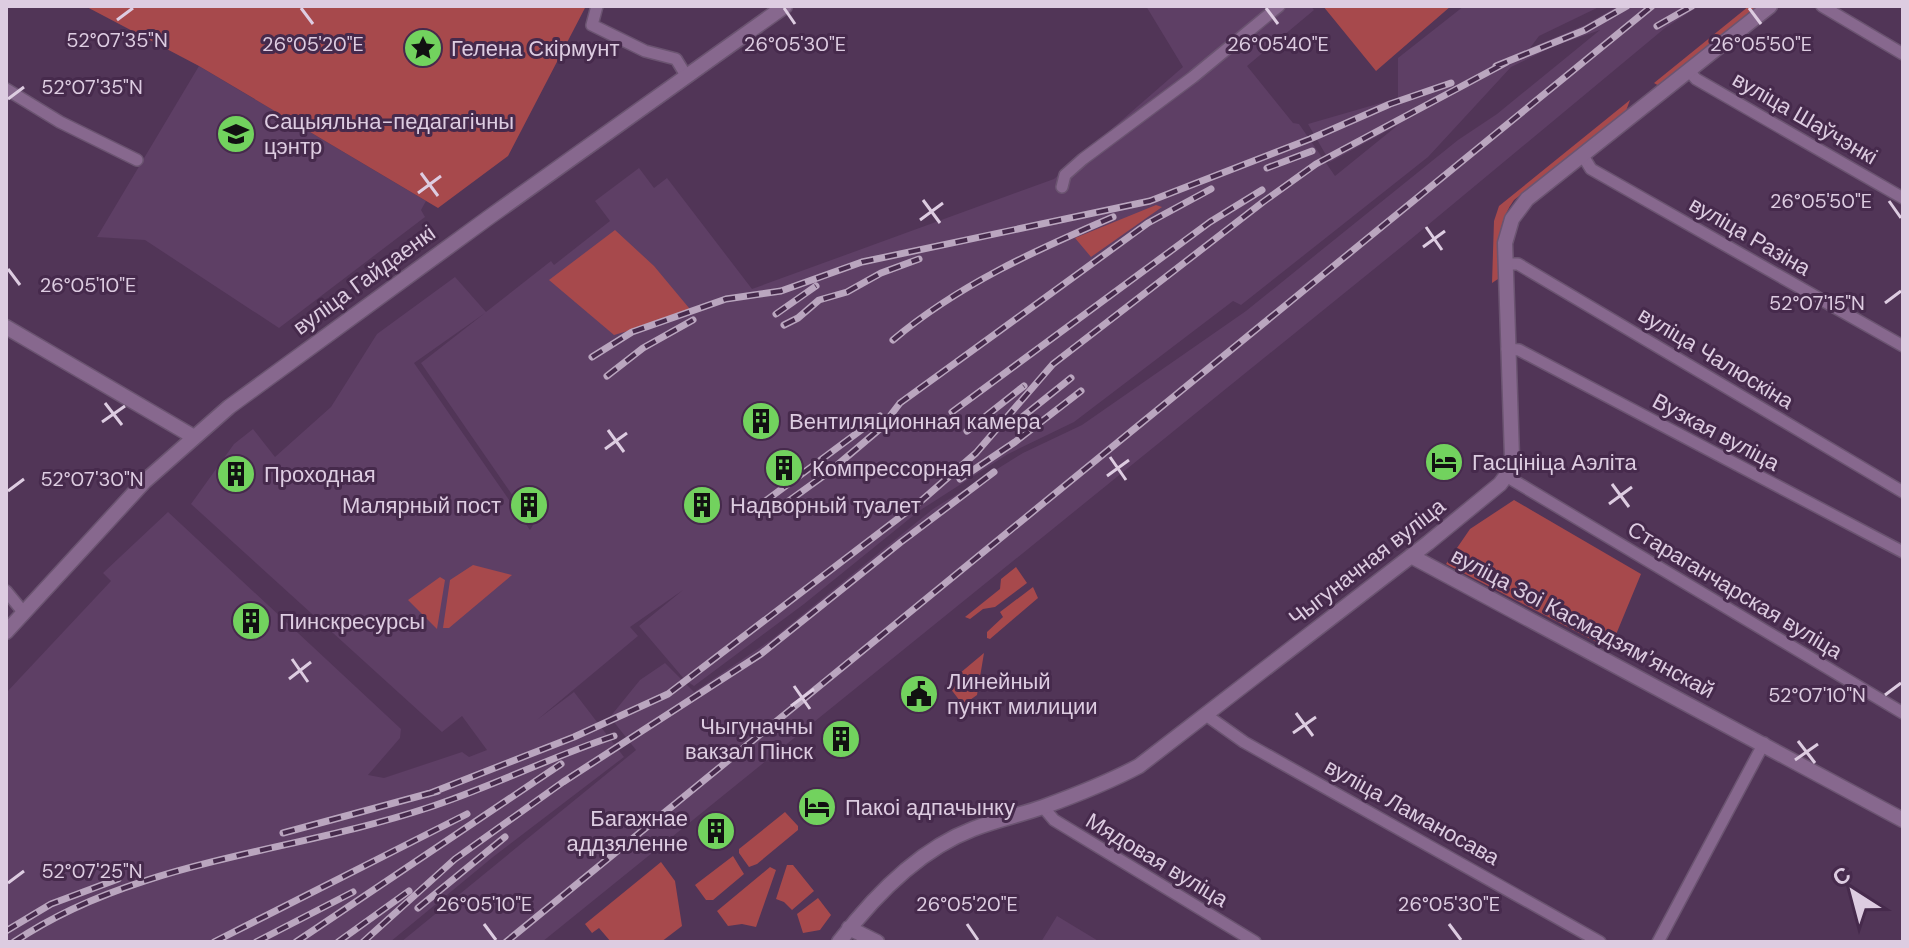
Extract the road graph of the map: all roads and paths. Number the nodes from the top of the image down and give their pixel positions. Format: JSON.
{"nodes":[{"id":1,"x":597,"y":6,"type":"edge"},
{"id":2,"x":785,"y":6,"type":"edge"},
{"id":3,"x":1279,"y":6,"type":"edge"},
{"id":4,"x":1770,"y":6,"type":"edge"},
{"id":5,"x":1822,"y":6,"type":"edge"},
{"id":6,"x":1903,"y":54,"type":"edge"},
{"id":7,"x":1689,"y":71,"type":"junction"},
{"id":8,"x":687,"y":77,"type":"junction"},
{"id":9,"x":6,"y":89,"type":"edge"},
{"id":10,"x":1583,"y":156,"type":"junction"},
{"id":11,"x":137,"y":160,"type":"dead end"},
{"id":12,"x":1062,"y":187,"type":"dead end"},
{"id":13,"x":1903,"y":198,"type":"edge"},
{"id":14,"x":1506,"y":264,"type":"junction"},
{"id":15,"x":6,"y":327,"type":"edge"},
{"id":16,"x":1903,"y":346,"type":"edge"},
{"id":17,"x":1507,"y":349,"type":"junction"},
{"id":18,"x":194,"y":437,"type":"junction"},
{"id":19,"x":1506,"y":476,"type":"junction"},
{"id":20,"x":1903,"y":492,"type":"edge"},
{"id":21,"x":1903,"y":552,"type":"edge"},
{"id":22,"x":1411,"y":556,"type":"junction"},
{"id":23,"x":6,"y":591,"type":"edge"},
{"id":24,"x":24,"y":613,"type":"junction"},
{"id":25,"x":6,"y":632,"type":"edge"},
{"id":26,"x":1903,"y":713,"type":"edge"},
{"id":27,"x":1206,"y":715,"type":"junction"},
{"id":28,"x":1764,"y":743,"type":"junction"},
{"id":29,"x":1043,"y":807,"type":"junction"},
{"id":30,"x":1903,"y":820,"type":"edge"},
{"id":31,"x":849,"y":928,"type":"junction"},
{"id":32,"x":839,"y":942,"type":"edge"},
{"id":33,"x":877,"y":942,"type":"edge"},
{"id":34,"x":1255,"y":942,"type":"edge"},
{"id":35,"x":1600,"y":942,"type":"edge"},
{"id":36,"x":1658,"y":942,"type":"edge"}],
"edges":[{"from":1,"to":8,"type":"street"},
{"from":2,"to":8,"type":"street","name":"вуліца Гайдаенкі"},
{"from":3,"to":12,"type":"street"},
{"from":4,"to":7,"type":"street"},
{"from":5,"to":6,"type":"street"},
{"from":7,"to":10,"type":"street"},
{"from":7,"to":13,"type":"street","name":"вуліца Шаўчэнкі"},
{"from":8,"to":18,"type":"street","name":"вуліца Гайдаенкі"},
{"from":9,"to":11,"type":"street"},
{"from":10,"to":14,"type":"street"},
{"from":10,"to":16,"type":"street","name":"вуліца Разіна"},
{"from":14,"to":17,"type":"street"},
{"from":14,"to":20,"type":"street","name":"вуліца Чалюскіна"},
{"from":15,"to":18,"type":"street"},
{"from":17,"to":19,"type":"street"},
{"from":17,"to":21,"type":"street","name":"Вузкая вуліца"},
{"from":18,"to":24,"type":"street","name":"вуліца Гайдаенкі"},
{"from":19,"to":22,"type":"street","name":"Чыгуначная вуліца"},
{"from":19,"to":26,"type":"street","name":"Стараганчарская вуліца"},
{"from":22,"to":27,"type":"street","name":"Чыгуначная вуліца"},
{"from":22,"to":28,"type":"street","name":"вуліца Зоі Касмадзямʼянскай"},
{"from":23,"to":24,"type":"street"},
{"from":24,"to":25,"type":"street","name":"вуліца Гайдаенкі"},
{"from":27,"to":29,"type":"street","name":"Чыгуначная вуліца"},
{"from":27,"to":35,"type":"street","name":"вуліца Ламаносава"},
{"from":28,"to":30,"type":"street","name":"вуліца Зоі Касмадзямʼянскай"},
{"from":28,"to":36,"type":"street"},
{"from":29,"to":31,"type":"street","name":"Чыгуначная вуліца"},
{"from":29,"to":34,"type":"street","name":"Мядовая вуліца"},
{"from":31,"to":32,"type":"street","name":"Чыгуначная вуліца"},
{"from":31,"to":33,"type":"street"}]}
